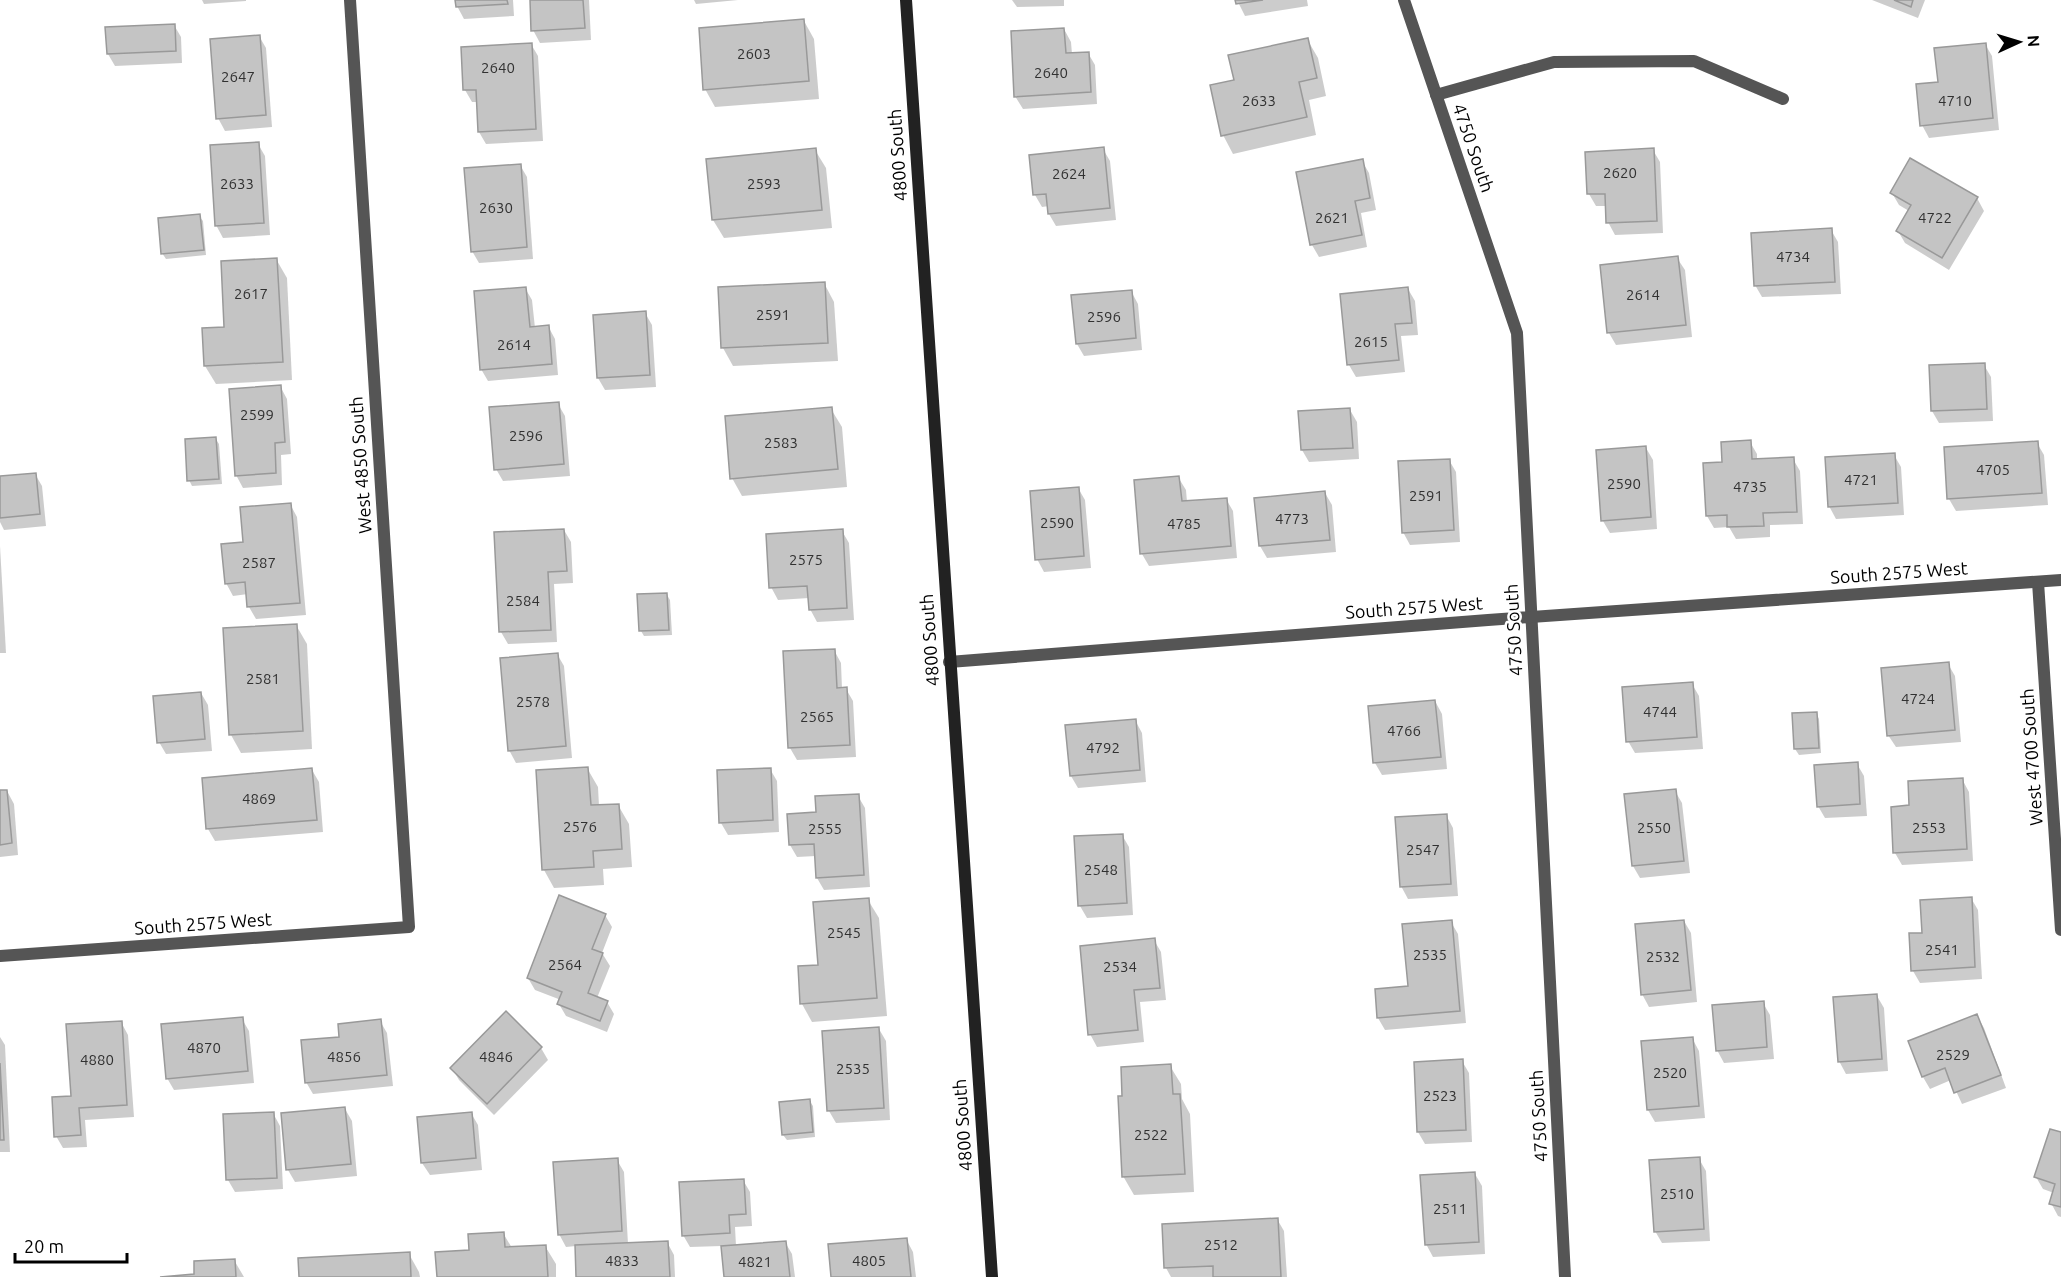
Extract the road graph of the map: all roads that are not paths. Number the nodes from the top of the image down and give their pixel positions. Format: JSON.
{"nodes":[{"id":1,"x":350,"y":0,"type":"edge"},
{"id":2,"x":906,"y":0,"type":"edge"},
{"id":3,"x":1404,"y":0,"type":"edge"},
{"id":4,"x":1436,"y":95,"type":"junction"},
{"id":5,"x":1783,"y":99,"type":"dead end"},
{"id":6,"x":2061,"y":580,"type":"edge"},
{"id":7,"x":2038,"y":582,"type":"junction"},
{"id":8,"x":1532,"y":617,"type":"junction"},
{"id":9,"x":949,"y":662,"type":"junction"},
{"id":10,"x":409,"y":927,"type":"joint"},
{"id":11,"x":2061,"y":930,"type":"edge"},
{"id":12,"x":0,"y":956,"type":"edge"},
{"id":13,"x":992,"y":1277,"type":"edge"},
{"id":14,"x":1565,"y":1277,"type":"edge"}],
"edges":[{"from":1,"to":10,"type":"street","name":"West 4850 South"},
{"from":2,"to":9,"type":"main road","name":"4800 South"},
{"from":3,"to":4,"type":"street","name":"4750 South"},
{"from":4,"to":5,"type":"street"},
{"from":4,"to":8,"type":"street","name":"4750 South"},
{"from":6,"to":7,"type":"street","name":"South 2575 West"},
{"from":7,"to":8,"type":"street","name":"South 2575 West"},
{"from":7,"to":11,"type":"street","name":"West 4700 South"},
{"from":8,"to":9,"type":"street","name":"South 2575 West"},
{"from":8,"to":14,"type":"street","name":"4750 South"},
{"from":9,"to":13,"type":"main road","name":"4800 South"},
{"from":10,"to":12,"type":"street","name":"South 2575 West"}]}
